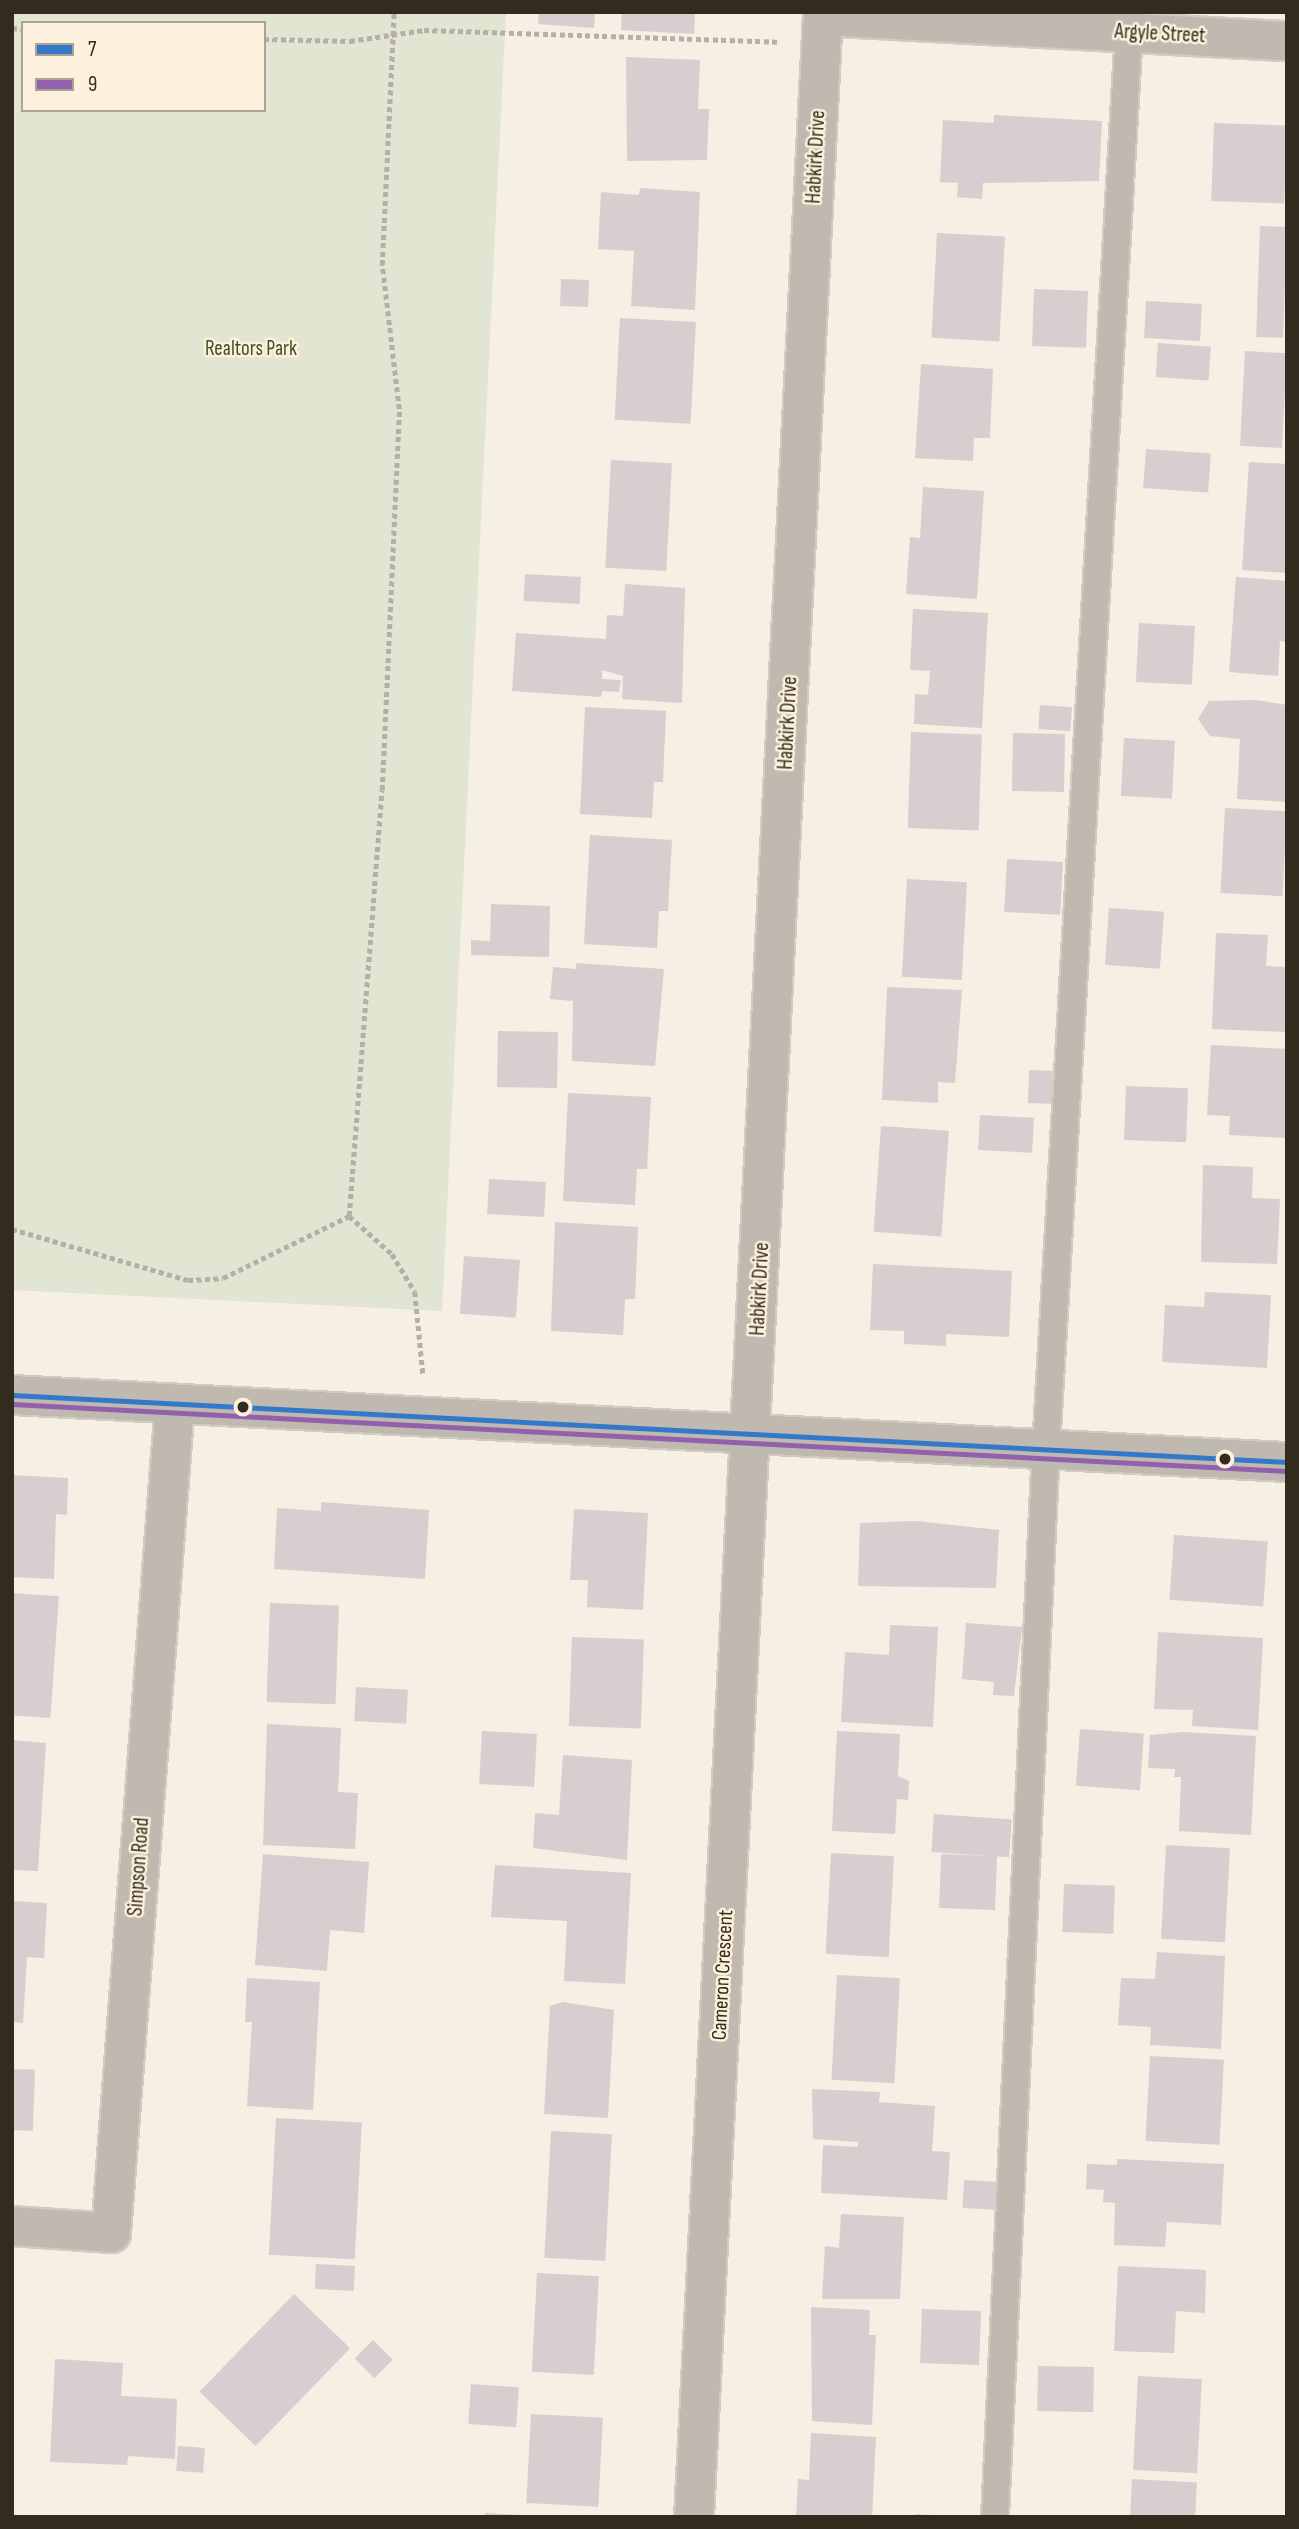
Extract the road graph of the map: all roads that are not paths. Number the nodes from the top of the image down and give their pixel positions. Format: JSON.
{"nodes":[{"id":1,"x":1130,"y":22,"type":"edge"},
{"id":2,"x":822,"y":24,"type":"edge"},
{"id":3,"x":1287,"y":41,"type":"edge"},
{"id":4,"x":12,"y":1395,"type":"edge"},
{"id":5,"x":175,"y":1403,"type":"junction"},
{"id":6,"x":753,"y":1433,"type":"junction"},
{"id":7,"x":1046,"y":1449,"type":"junction"},
{"id":8,"x":1287,"y":1462,"type":"edge"},
{"id":9,"x":12,"y":2226,"type":"edge"},
{"id":10,"x":694,"y":2517,"type":"edge"},
{"id":11,"x":995,"y":2517,"type":"edge"}],
"edges":[{"from":1,"to":2,"type":"street","name":"Argyle Street"},
{"from":1,"to":3,"type":"street","name":"Argyle Street"},
{"from":1,"to":7,"type":"lane"},
{"from":2,"to":6,"type":"street","name":"Habkirk Drive"},
{"from":4,"to":5,"type":"street"},
{"from":5,"to":6,"type":"street"},
{"from":5,"to":9,"type":"street","name":"Simpson Road"},
{"from":6,"to":7,"type":"street"},
{"from":6,"to":10,"type":"street","name":"Cameron Crescent"},
{"from":7,"to":8,"type":"street"},
{"from":7,"to":11,"type":"lane"}]}
